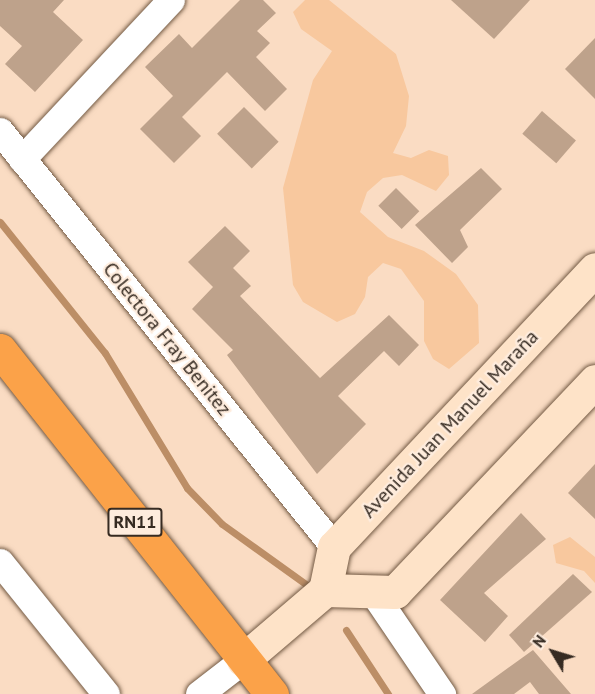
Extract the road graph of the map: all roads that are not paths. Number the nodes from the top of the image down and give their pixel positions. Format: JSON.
{"nodes":[{"id":1,"x":171,"y":0,"type":"edge"},
{"id":2,"x":0,"y":131,"type":"edge"},
{"id":3,"x":22,"y":159,"type":"junction"},
{"id":4,"x":595,"y":269,"type":"edge"},
{"id":5,"x":0,"y":350,"type":"edge"},
{"id":6,"x":595,"y":381,"type":"edge"},
{"id":7,"x":334,"y":547,"type":"junction"},
{"id":8,"x":0,"y":562,"type":"edge"},
{"id":9,"x":326,"y":590,"type":"junction"},
{"id":10,"x":372,"y":591,"type":"junction"},
{"id":11,"x":243,"y":660,"type":"junction"},
{"id":12,"x":106,"y":694,"type":"edge"},
{"id":13,"x":199,"y":694,"type":"edge"},
{"id":14,"x":272,"y":694,"type":"edge"},
{"id":15,"x":442,"y":694,"type":"edge"}],
"edges":[{"from":1,"to":3,"type":"street"},
{"from":2,"to":3,"type":"street","name":"Colectora Fray Benitez"},
{"from":3,"to":7,"type":"street","name":"Colectora Fray Benitez"},
{"from":4,"to":7,"type":"street","name":"Avenida Juan Manuel Maraña"},
{"from":5,"to":11,"type":"highway","number":"RN11"},
{"from":6,"to":10,"type":"street"},
{"from":7,"to":9,"type":"street"},
{"from":8,"to":12,"type":"street"},
{"from":9,"to":10,"type":"street"},
{"from":9,"to":11,"type":"street"},
{"from":10,"to":15,"type":"street"},
{"from":11,"to":13,"type":"street"},
{"from":11,"to":14,"type":"highway","number":"RN11"}]}
